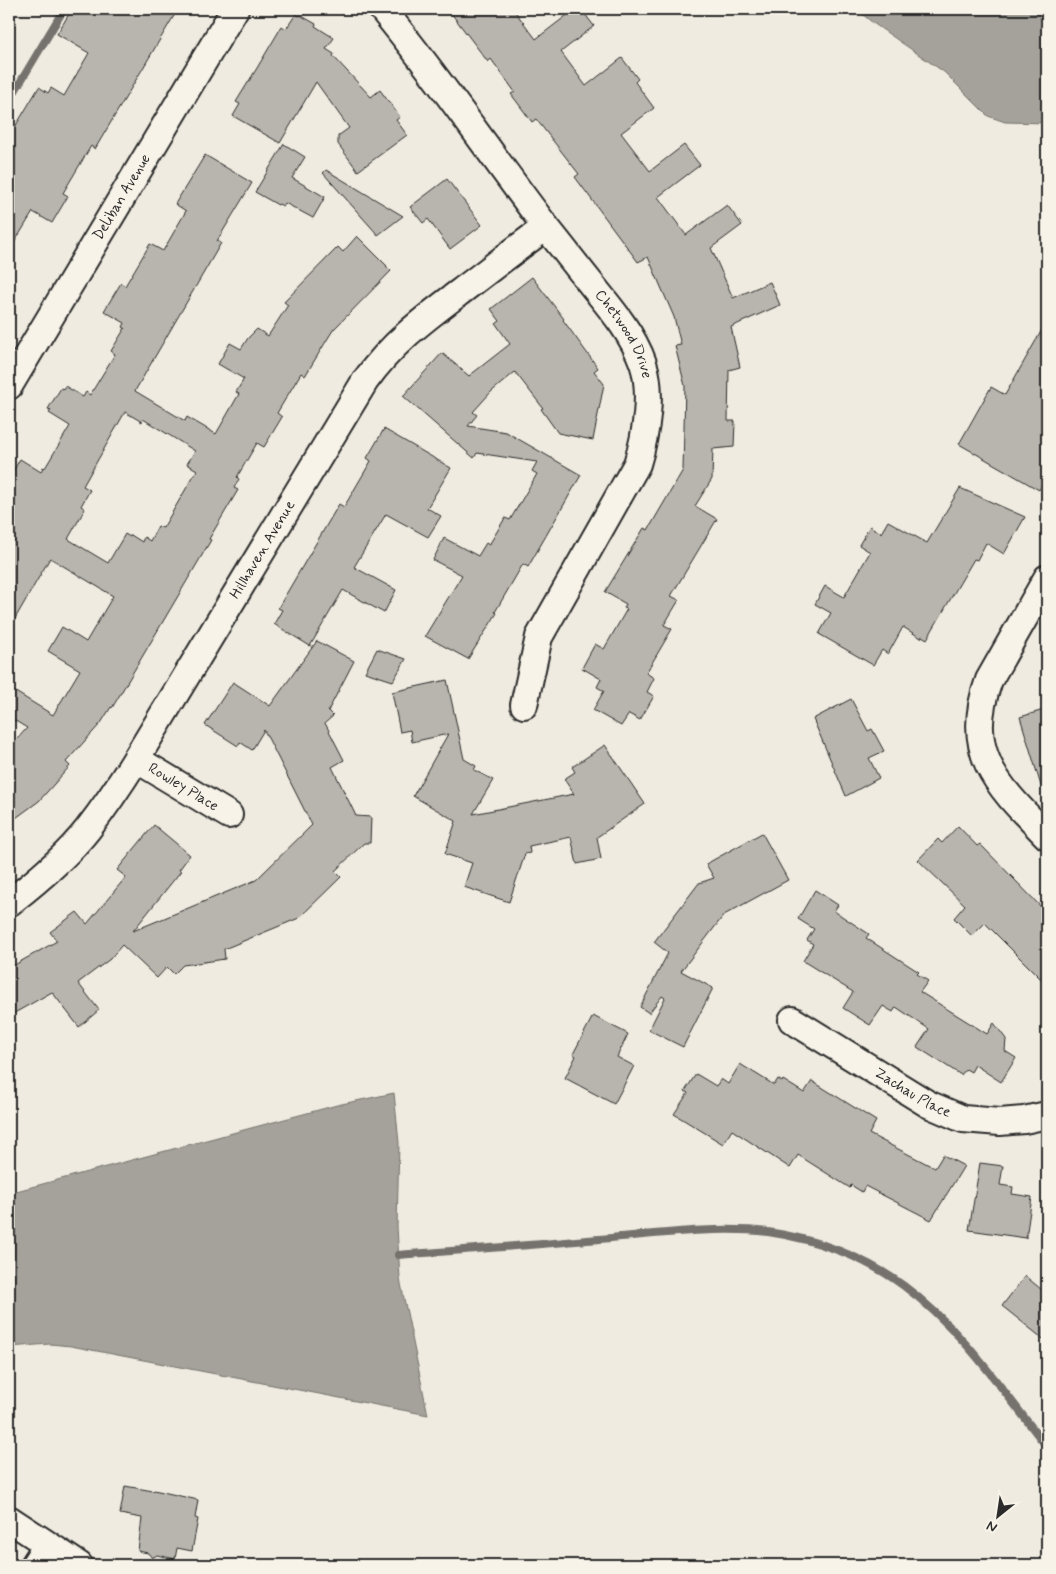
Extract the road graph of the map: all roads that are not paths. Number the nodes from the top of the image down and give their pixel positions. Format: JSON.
{"nodes":[{"id":1,"x":235,"y":9,"type":"edge"},
{"id":2,"x":382,"y":9,"type":"edge"},
{"id":3,"x":546,"y":227,"type":"junction"},
{"id":4,"x":9,"y":386,"type":"edge"},
{"id":5,"x":1047,"y":578,"type":"edge"},
{"id":6,"x":524,"y":705,"type":"dead end"},
{"id":7,"x":136,"y":759,"type":"junction"},
{"id":8,"x":229,"y":815,"type":"dead end"},
{"id":9,"x":1047,"y":836,"type":"edge"},
{"id":10,"x":9,"y":902,"type":"edge"},
{"id":11,"x":792,"y":1020,"type":"dead end"},
{"id":12,"x":1047,"y":1115,"type":"edge"},
{"id":13,"x":9,"y":1519,"type":"edge"},
{"id":14,"x":40,"y":1555,"type":"edge"},
{"id":15,"x":79,"y":1565,"type":"edge"}],
"edges":[{"from":1,"to":4,"type":"street","name":"Deliban Avenue"},
{"from":2,"to":3,"type":"street","name":"Chetwood Drive"},
{"from":3,"to":6,"type":"street","name":"Chetwood Drive"},
{"from":3,"to":7,"type":"street","name":"Hillhaven Avenue"},
{"from":5,"to":9,"type":"street"},
{"from":7,"to":8,"type":"street","name":"Rowley Place"},
{"from":7,"to":10,"type":"street","name":"Hillhaven Avenue"},
{"from":11,"to":12,"type":"street","name":"Zachau Place"},
{"from":13,"to":14,"type":"street"},
{"from":14,"to":15,"type":"street"}]}
